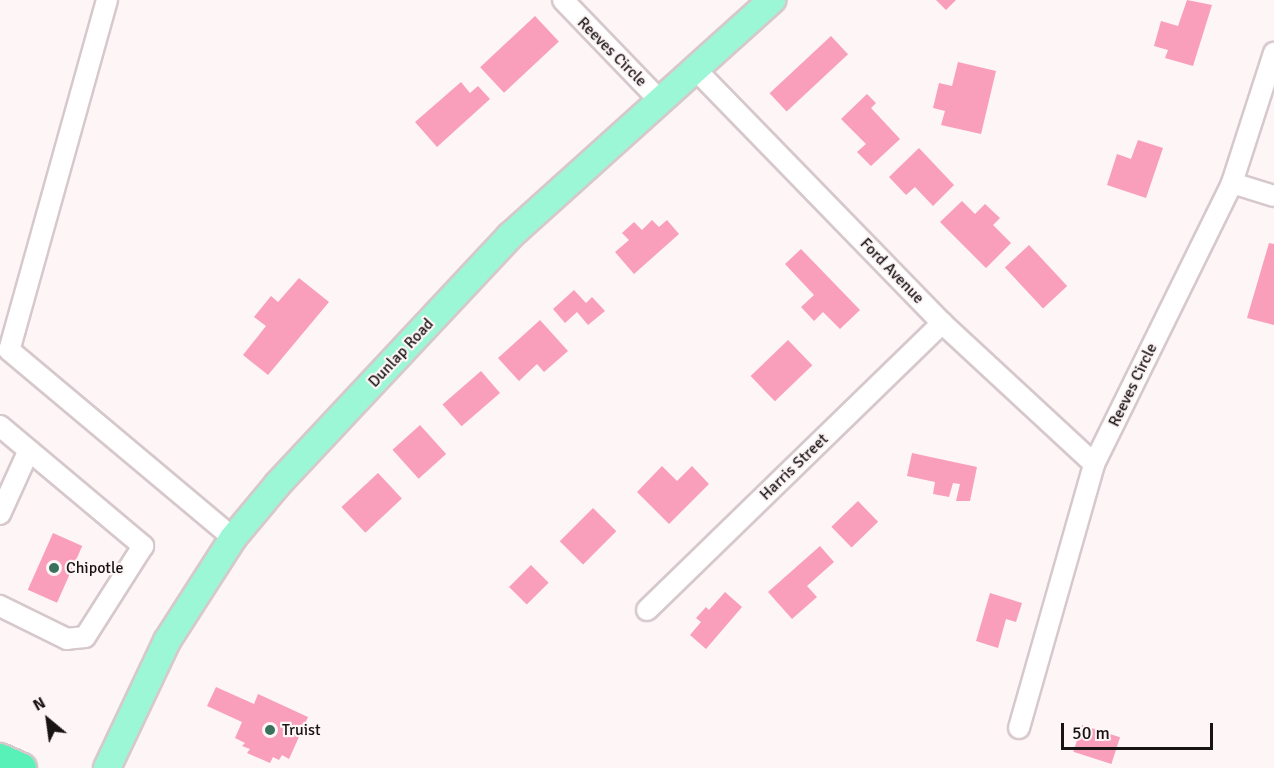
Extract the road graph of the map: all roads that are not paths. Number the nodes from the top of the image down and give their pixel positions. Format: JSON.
{"nodes":[{"id":1,"x":107,"y":0,"type":"edge"},
{"id":2,"x":563,"y":0,"type":"edge"},
{"id":3,"x":772,"y":0,"type":"edge"},
{"id":4,"x":1274,"y":53,"type":"edge"},
{"id":5,"x":697,"y":71,"type":"junction"},
{"id":6,"x":662,"y":102,"type":"junction"},
{"id":7,"x":1232,"y":183,"type":"junction"},
{"id":8,"x":1274,"y":196,"type":"edge"},
{"id":9,"x":942,"y":323,"type":"junction"},
{"id":10,"x":4,"y":349,"type":"edge"},
{"id":11,"x":0,"y":426,"type":"edge"},
{"id":12,"x":29,"y":450,"type":"junction"},
{"id":13,"x":1094,"y":464,"type":"junction"},
{"id":14,"x":0,"y":514,"type":"edge"},
{"id":15,"x":233,"y":538,"type":"junction"},
{"id":16,"x":0,"y":606,"type":"edge"},
{"id":17,"x":647,"y":610,"type":"dead end"},
{"id":18,"x":1019,"y":728,"type":"dead end"},
{"id":19,"x":0,"y":758,"type":"edge"},
{"id":20,"x":22,"y":768,"type":"edge"},
{"id":21,"x":107,"y":768,"type":"edge"}],
"edges":[{"from":1,"to":10,"type":"street"},
{"from":2,"to":6,"type":"street","name":"Reeves Circle"},
{"from":3,"to":5,"type":"main road","name":"Dunlap Road"},
{"from":4,"to":7,"type":"street","name":"Reeves Circle"},
{"from":5,"to":6,"type":"main road","name":"Dunlap Road"},
{"from":5,"to":9,"type":"street","name":"Ford Avenue"},
{"from":6,"to":15,"type":"main road","name":"Dunlap Road"},
{"from":7,"to":8,"type":"street"},
{"from":7,"to":13,"type":"street","name":"Reeves Circle"},
{"from":9,"to":13,"type":"street","name":"Ford Avenue"},
{"from":9,"to":17,"type":"street","name":"Harris Street"},
{"from":10,"to":15,"type":"street"},
{"from":11,"to":12,"type":"street"},
{"from":12,"to":14,"type":"street"},
{"from":12,"to":16,"type":"street"},
{"from":13,"to":18,"type":"street","name":"Reeves Circle"},
{"from":15,"to":21,"type":"main road","name":"Dunlap Road"},
{"from":19,"to":20,"type":"highway"}]}
